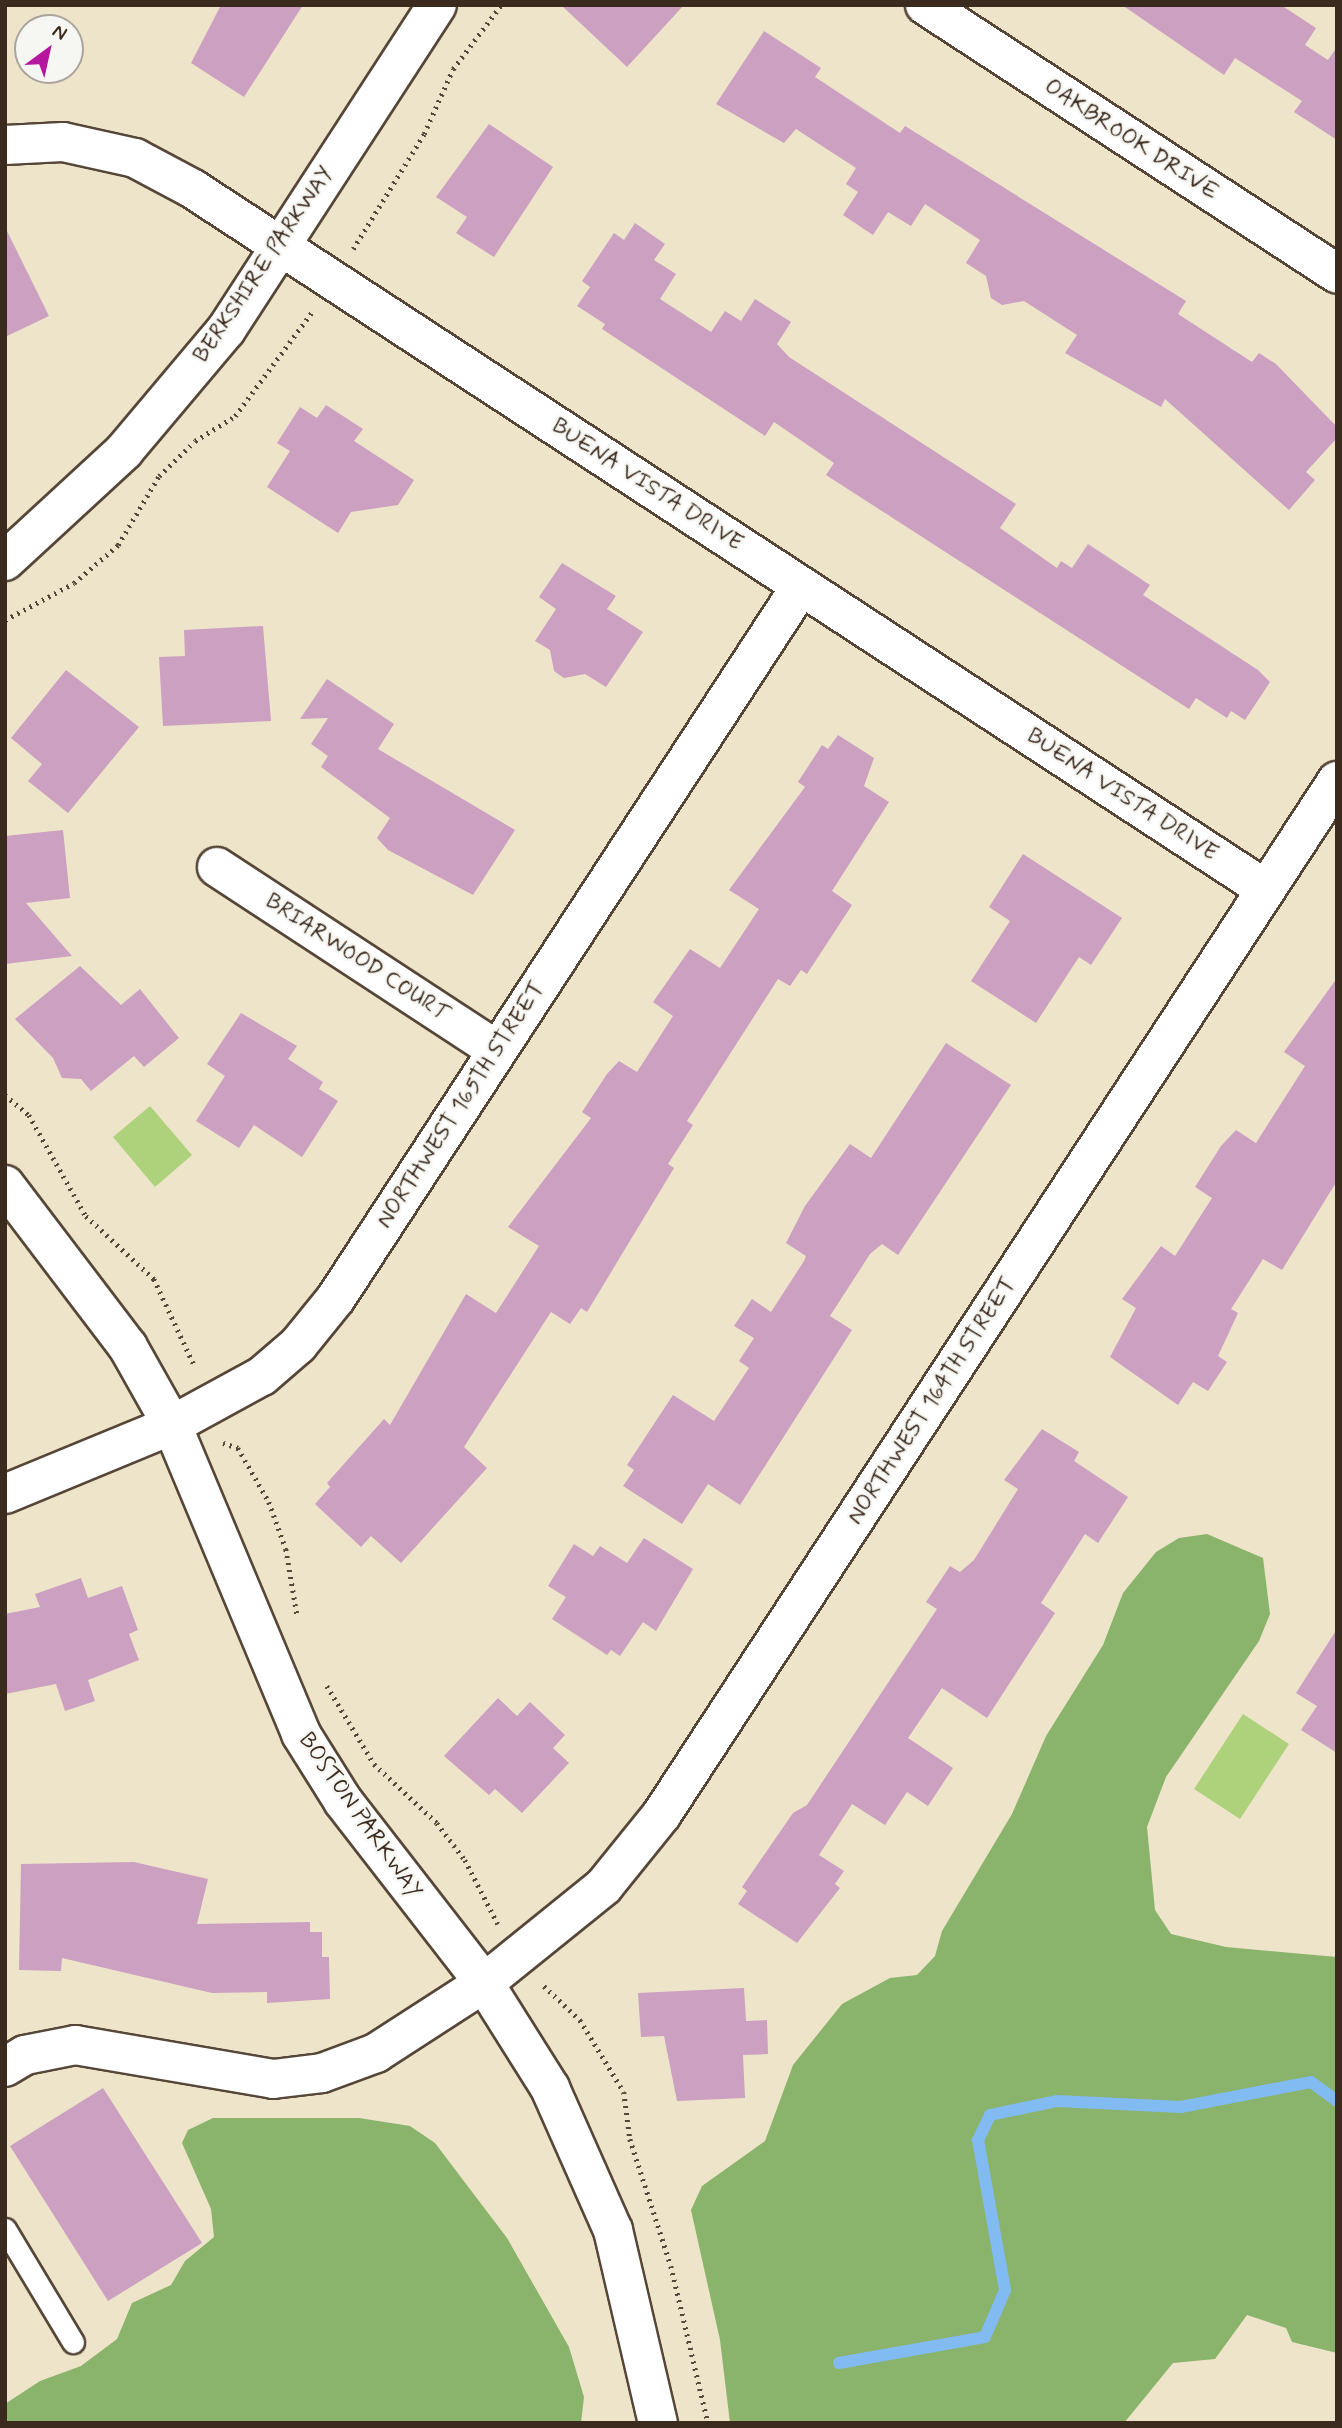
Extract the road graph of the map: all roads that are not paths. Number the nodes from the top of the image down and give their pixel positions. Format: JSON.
{"nodes":[{"id":1,"x":437,"y":5,"type":"edge"},
{"id":2,"x":925,"y":5,"type":"edge"},
{"id":3,"x":5,"y":145,"type":"edge"},
{"id":4,"x":282,"y":246,"type":"junction"},
{"id":5,"x":1337,"y":274,"type":"edge"},
{"id":6,"x":5,"y":561,"type":"edge"},
{"id":7,"x":801,"y":586,"type":"junction"},
{"id":8,"x":1337,"y":780,"type":"edge"},
{"id":9,"x":217,"y":867,"type":"dead end"},
{"id":10,"x":1265,"y":889,"type":"junction"},
{"id":11,"x":496,"y":1050,"type":"junction"},
{"id":12,"x":5,"y":1185,"type":"edge"},
{"id":13,"x":173,"y":1425,"type":"junction"},
{"id":14,"x":5,"y":1494,"type":"edge"},
{"id":15,"x":484,"y":1983,"type":"junction"},
{"id":16,"x":5,"y":2067,"type":"edge"},
{"id":17,"x":5,"y":2229,"type":"edge"},
{"id":18,"x":73,"y":2342,"type":"dead end"},
{"id":19,"x":658,"y":2423,"type":"edge"}],
"edges":[{"from":1,"to":4,"type":"street","name":"BERKSHIRE PARKWAY"},
{"from":2,"to":5,"type":"street","name":"OAKBROOK DRIVE"},
{"from":3,"to":4,"type":"street","name":"BUENA VISTA DRIVE"},
{"from":4,"to":6,"type":"street","name":"BERKSHIRE PARKWAY"},
{"from":4,"to":7,"type":"street","name":"BUENA VISTA DRIVE"},
{"from":7,"to":10,"type":"street","name":"BUENA VISTA DRIVE"},
{"from":7,"to":11,"type":"street","name":"NORTHWEST 165TH STREET"},
{"from":8,"to":10,"type":"street","name":"NORTHWEST 164TH STREET"},
{"from":9,"to":11,"type":"street","name":"BRIARWOOD COURT"},
{"from":10,"to":15,"type":"street","name":"NORTHWEST 164TH STREET"},
{"from":11,"to":13,"type":"street","name":"NORTHWEST 165TH STREET"},
{"from":12,"to":13,"type":"street","name":"BOSTON PARKWAY"},
{"from":13,"to":14,"type":"street","name":"NORTHWEST 165TH STREET"},
{"from":13,"to":15,"type":"street","name":"BOSTON PARKWAY"},
{"from":15,"to":16,"type":"street","name":"NORTHWEST 164TH STREET"},
{"from":15,"to":19,"type":"street","name":"BOSTON PARKWAY"},
{"from":17,"to":18,"type":"lane"}]}
